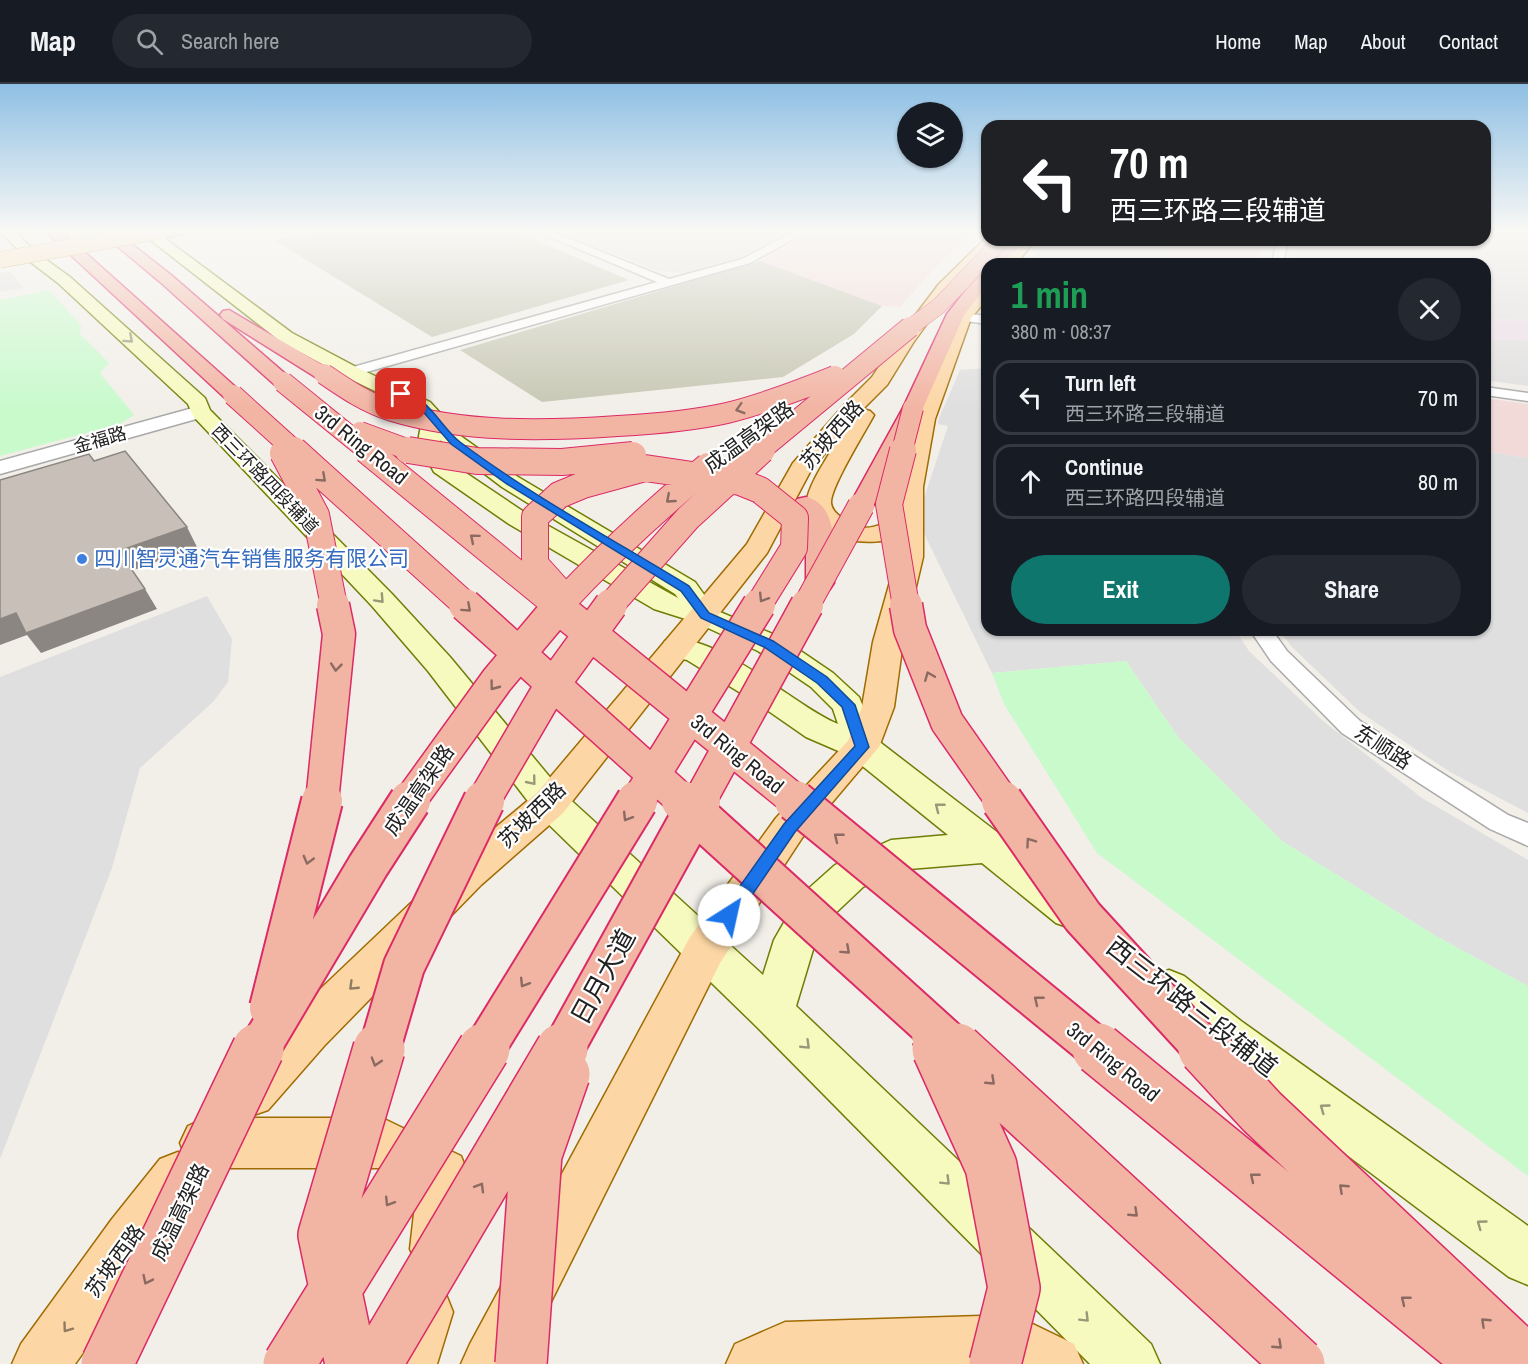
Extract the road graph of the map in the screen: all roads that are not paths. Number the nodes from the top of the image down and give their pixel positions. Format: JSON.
{"nodes":[{"id":1,"x":76,"y":291,"type":"edge"},
{"id":2,"x":118,"y":291,"type":"edge"},
{"id":3,"x":179,"y":291,"type":"edge"},
{"id":4,"x":186,"y":291,"type":"edge"},
{"id":5,"x":227,"y":291,"type":"edge"},
{"id":6,"x":641,"y":291,"type":"edge"},
{"id":7,"x":942,"y":291,"type":"edge"},
{"id":8,"x":954,"y":291,"type":"edge"},
{"id":9,"x":974,"y":291,"type":"edge"},
{"id":10,"x":981,"y":303,"type":"edge"},
{"id":11,"x":975,"y":318,"type":"edge"},
{"id":12,"x":888,"y":344,"type":"junction"},
{"id":13,"x":351,"y":372,"type":"junction"},
{"id":14,"x":835,"y":376,"type":"junction"},
{"id":15,"x":880,"y":381,"type":"junction"},
{"id":16,"x":1491,"y":392,"type":"edge"},
{"id":17,"x":1528,"y":397,"type":"edge"},
{"id":18,"x":913,"y":408,"type":"junction"},
{"id":19,"x":200,"y":411,"type":"junction"},
{"id":20,"x":336,"y":424,"type":"junction"},
{"id":21,"x":273,"y":433,"type":"junction"},
{"id":22,"x":0,"y":468,"type":"edge"},
{"id":23,"x":910,"y":520,"type":"junction"},
{"id":24,"x":820,"y":583,"type":"junction"},
{"id":25,"x":705,"y":616,"type":"junction"},
{"id":26,"x":1265,"y":636,"type":"edge"},
{"id":27,"x":676,"y":648,"type":"junction"},
{"id":28,"x":616,"y":655,"type":"junction"},
{"id":29,"x":862,"y":747,"type":"junction"},
{"id":30,"x":550,"y":803,"type":"junction"},
{"id":31,"x":1528,"y":835,"type":"edge"},
{"id":32,"x":990,"y":847,"type":"junction"},
{"id":33,"x":705,"y":950,"type":"junction"},
{"id":34,"x":588,"y":1006,"type":"junction"},
{"id":35,"x":771,"y":1012,"type":"junction"},
{"id":36,"x":927,"y":1022,"type":"junction"},
{"id":37,"x":260,"y":1046,"type":"junction"},
{"id":38,"x":205,"y":1143,"type":"junction"},
{"id":39,"x":1528,"y":1258,"type":"edge"},
{"id":40,"x":1528,"y":1362,"type":"edge"},
{"id":41,"x":41,"y":1364,"type":"edge"},
{"id":42,"x":106,"y":1364,"type":"edge"},
{"id":43,"x":289,"y":1364,"type":"edge"},
{"id":44,"x":351,"y":1364,"type":"edge"},
{"id":45,"x":376,"y":1364,"type":"edge"},
{"id":46,"x":408,"y":1364,"type":"edge"},
{"id":47,"x":490,"y":1364,"type":"edge"},
{"id":48,"x":521,"y":1364,"type":"edge"},
{"id":49,"x":754,"y":1364,"type":"edge"},
{"id":50,"x":995,"y":1364,"type":"edge"},
{"id":51,"x":1054,"y":1364,"type":"edge"},
{"id":52,"x":1131,"y":1364,"type":"edge"},
{"id":53,"x":1299,"y":1364,"type":"edge"},
{"id":54,"x":1483,"y":1364,"type":"edge"}],
"edges":[{"from":1,"to":19,"type":"main road","name":"西三环路四段辅道","one_way":true},
{"from":2,"to":21,"type":"highway","bridge":true},
{"from":3,"to":20,"type":"highway","name":"3rd Ring Road","bridge":true},
{"from":14,"to":4,"type":"highway","one_way":true,"bridge":true},
{"from":5,"to":13,"type":"main road"},
{"from":6,"to":13,"type":"street"},
{"from":7,"to":15,"type":"main road","name":"苏坡西路"},
{"from":8,"to":12,"type":"highway","bridge":true},
{"from":9,"to":18,"type":"highway"},
{"from":10,"to":11,"type":"main road"},
{"from":11,"to":23,"type":"main road"},
{"from":12,"to":14,"type":"highway","name":"成温高架路","bridge":true},
{"from":12,"to":44,"type":"highway","one_way":true,"bridge":true},
{"from":13,"to":25,"type":"main road"},
{"from":14,"to":37,"type":"highway","name":"成温高架路","one_way":true,"bridge":true},
{"from":15,"to":23,"type":"main road"},
{"from":15,"to":25,"type":"main road","name":"苏坡西路"},
{"from":16,"to":17,"type":"street"},
{"from":18,"to":24,"type":"highway","bridge":true},
{"from":40,"to":18,"type":"highway","one_way":true,"bridge":true},
{"from":19,"to":22,"type":"street","name":"金福路"},
{"from":19,"to":30,"type":"main road","name":"西三环路四段辅道","one_way":true},
{"from":20,"to":24,"type":"highway","bridge":true},
{"from":28,"to":20,"type":"highway","name":"3rd Ring Road","one_way":true,"bridge":true},
{"from":21,"to":36,"type":"highway","one_way":true,"bridge":true},
{"from":21,"to":37,"type":"highway","one_way":true,"bridge":true},
{"from":23,"to":29,"type":"main road"},
{"from":24,"to":34,"type":"highway","name":"日月大道","bridge":true},
{"from":25,"to":27,"type":"main road","name":"苏坡西路"},
{"from":25,"to":29,"type":"main road"},
{"from":26,"to":31,"type":"street","name":"东顺路"},
{"from":27,"to":29,"type":"main road","name":"西三环路三段辅道"},
{"from":27,"to":30,"type":"main road","name":"苏坡西路"},
{"from":28,"to":43,"type":"highway","one_way":true,"bridge":true},
{"from":54,"to":28,"type":"highway","name":"3rd Ring Road","one_way":true,"bridge":true},
{"from":32,"to":29,"type":"main road","name":"西三环路三段辅道","one_way":true},
{"from":29,"to":33,"type":"main road"},
{"from":30,"to":33,"type":"main road"},
{"from":30,"to":38,"type":"main road","name":"苏坡西路","one_way":true},
{"from":32,"to":35,"type":"main road"},
{"from":39,"to":32,"type":"main road","name":"西三环路三段辅道","one_way":true},
{"from":33,"to":35,"type":"main road"},
{"from":33,"to":47,"type":"main road"},
{"from":45,"to":34,"type":"highway","name":"日月大道","one_way":true,"bridge":true},
{"from":34,"to":48,"type":"highway","bridge":true},
{"from":35,"to":52,"type":"main road","one_way":true},
{"from":36,"to":50,"type":"highway","bridge":true},
{"from":36,"to":53,"type":"highway","one_way":true,"bridge":true},
{"from":37,"to":42,"type":"highway","name":"成温高架路","one_way":true,"bridge":true},
{"from":38,"to":41,"type":"main road","name":"苏坡西路","one_way":true},
{"from":38,"to":46,"type":"main road"},
{"from":49,"to":51,"type":"main road"}]}
